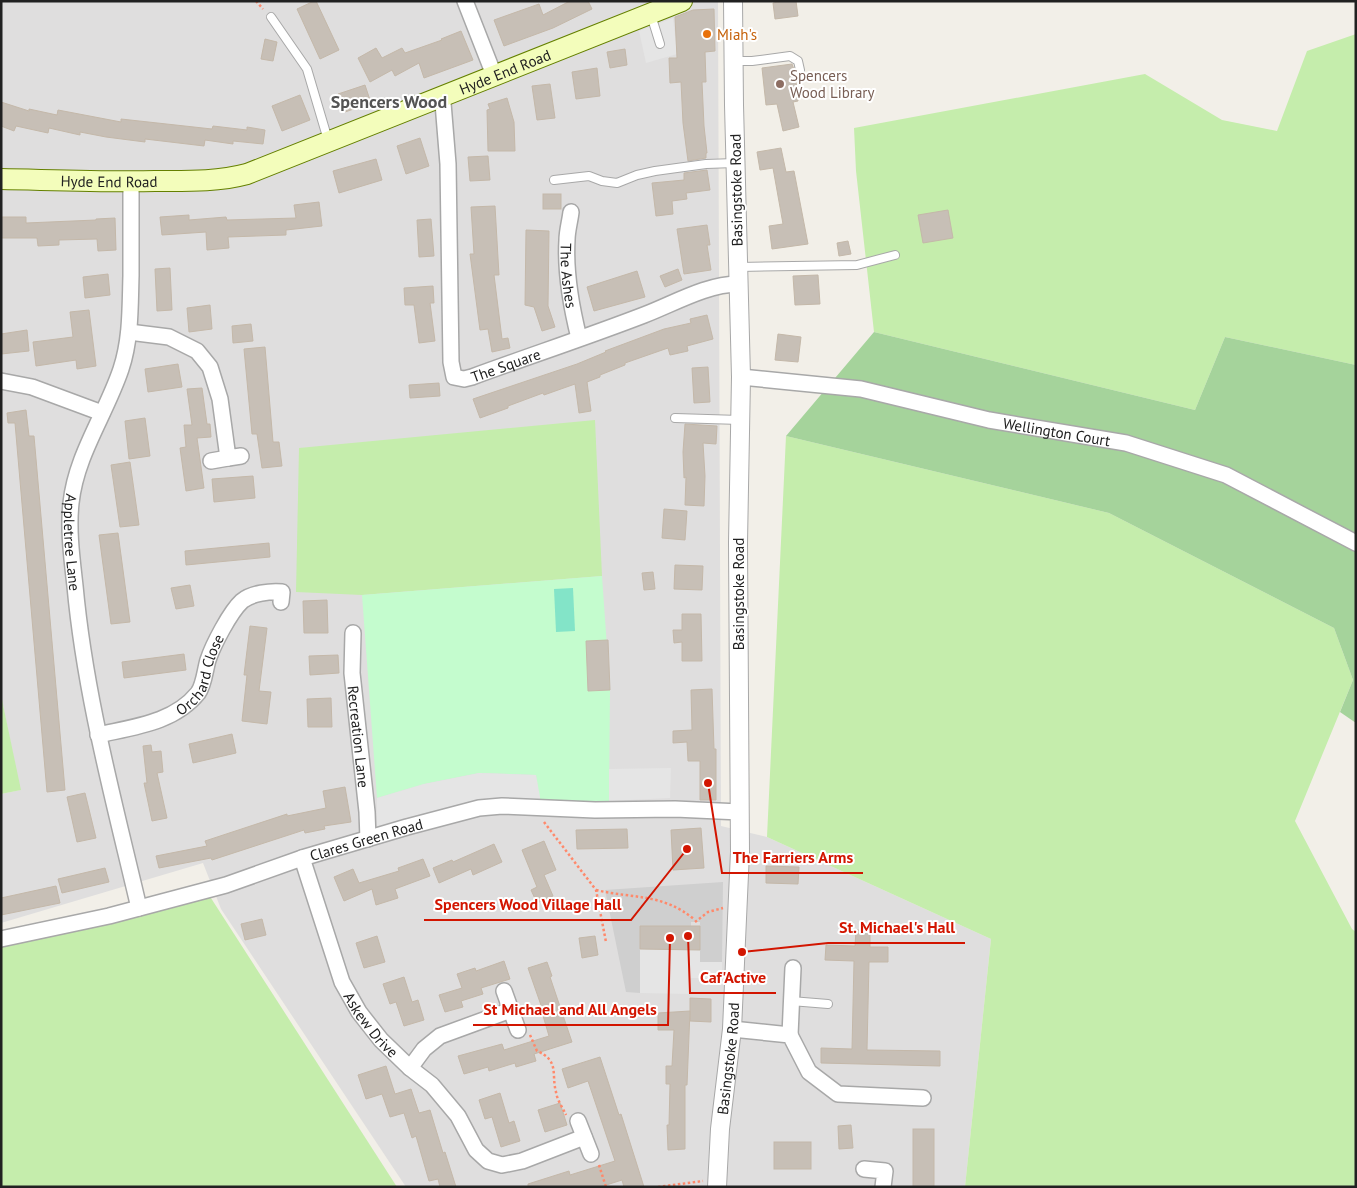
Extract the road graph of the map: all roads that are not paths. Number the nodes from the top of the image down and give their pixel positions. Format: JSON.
{"nodes":[{"id":1,"x":465,"y":1,"type":"edge"},
{"id":2,"x":682,"y":1,"type":"edge"},
{"id":3,"x":733,"y":1,"type":"edge"},
{"id":4,"x":650,"y":13,"type":"junction"},
{"id":5,"x":270,"y":17,"type":"dead end"},
{"id":6,"x":660,"y":44,"type":"dead end"},
{"id":7,"x":734,"y":61,"type":"junction"},
{"id":8,"x":800,"y":70,"type":"dead end"},
{"id":9,"x":494,"y":75,"type":"junction"},
{"id":10,"x":441,"y":97,"type":"junction"},
{"id":11,"x":328,"y":140,"type":"junction"},
{"id":12,"x":735,"y":163,"type":"junction"},
{"id":13,"x":1,"y":179,"type":"edge"},
{"id":14,"x":554,"y":180,"type":"dead end"},
{"id":15,"x":131,"y":182,"type":"junction"},
{"id":16,"x":571,"y":212,"type":"dead end"},
{"id":17,"x":895,"y":255,"type":"dead end"},
{"id":18,"x":738,"y":275,"type":"junction"},
{"id":19,"x":129,"y":332,"type":"junction"},
{"id":20,"x":579,"y":338,"type":"junction"},
{"id":21,"x":741,"y":378,"type":"junction"},
{"id":22,"x":1,"y":381,"type":"edge"},
{"id":23,"x":102,"y":413,"type":"junction"},
{"id":24,"x":674,"y":418,"type":"dead end"},
{"id":25,"x":740,"y":420,"type":"junction"},
{"id":26,"x":211,"y":461,"type":"dead end"},
{"id":27,"x":1356,"y":543,"type":"edge"},
{"id":28,"x":282,"y":592,"type":"dead end"},
{"id":29,"x":353,"y":633,"type":"dead end"},
{"id":30,"x":98,"y":735,"type":"junction"},
{"id":31,"x":740,"y":812,"type":"junction"},
{"id":32,"x":368,"y":839,"type":"junction"},
{"id":33,"x":302,"y":858,"type":"junction"},
{"id":34,"x":139,"y":908,"type":"junction"},
{"id":35,"x":1,"y":939,"type":"edge"},
{"id":36,"x":793,"y":968,"type":"dead end"},
{"id":37,"x":504,"y":991,"type":"dead end"},
{"id":38,"x":791,"y":1001,"type":"junction"},
{"id":39,"x":828,"y":1004,"type":"dead end"},
{"id":40,"x":511,"y":1010,"type":"junction"},
{"id":41,"x":732,"y":1029,"type":"junction"},
{"id":42,"x":518,"y":1030,"type":"road end"},
{"id":43,"x":790,"y":1035,"type":"junction"},
{"id":44,"x":410,"y":1068,"type":"junction"},
{"id":45,"x":923,"y":1098,"type":"dead end"},
{"id":46,"x":578,"y":1121,"type":"road end"},
{"id":47,"x":584,"y":1137,"type":"junction"},
{"id":48,"x":591,"y":1154,"type":"road end"},
{"id":49,"x":864,"y":1169,"type":"dead end"},
{"id":50,"x":717,"y":1183,"type":"edge"},
{"id":51,"x":883,"y":1187,"type":"edge"}],
"edges":[{"from":1,"to":9,"type":"street"},
{"from":2,"to":4,"type":"main road","name":"Hyde End Road"},
{"from":3,"to":7,"type":"street","name":"Basingstoke Road"},
{"from":4,"to":6,"type":"lane"},
{"from":4,"to":9,"type":"main road","name":"Hyde End Road"},
{"from":5,"to":11,"type":"lane"},
{"from":7,"to":8,"type":"lane"},
{"from":7,"to":12,"type":"street","name":"Basingstoke Road"},
{"from":9,"to":10,"type":"main road","name":"Hyde End Road"},
{"from":10,"to":11,"type":"main road","name":"Hyde End Road"},
{"from":10,"to":20,"type":"street","name":"The Square"},
{"from":11,"to":15,"type":"main road","name":"Hyde End Road"},
{"from":12,"to":14,"type":"lane"},
{"from":12,"to":18,"type":"street","name":"Basingstoke Road"},
{"from":13,"to":15,"type":"main road","name":"Hyde End Road"},
{"from":15,"to":19,"type":"street","name":"Appletree Lane"},
{"from":16,"to":20,"type":"street","name":"The Ashes"},
{"from":17,"to":18,"type":"lane"},
{"from":18,"to":20,"type":"street","name":"The Square"},
{"from":18,"to":21,"type":"street","name":"Basingstoke Road"},
{"from":19,"to":23,"type":"street","name":"Appletree Lane"},
{"from":19,"to":26,"type":"street"},
{"from":21,"to":25,"type":"street","name":"Basingstoke Road"},
{"from":21,"to":27,"type":"street","name":"Wellington Court"},
{"from":22,"to":23,"type":"street"},
{"from":23,"to":30,"type":"street","name":"Appletree Lane"},
{"from":24,"to":25,"type":"lane"},
{"from":25,"to":31,"type":"street","name":"Basingstoke Road"},
{"from":28,"to":30,"type":"street","name":"Orchard Close"},
{"from":29,"to":32,"type":"street","name":"Recreation Lane"},
{"from":30,"to":34,"type":"street","name":"Appletree Lane"},
{"from":31,"to":32,"type":"street","name":"Clares Green Road"},
{"from":31,"to":41,"type":"street","name":"Basingstoke Road"},
{"from":32,"to":33,"type":"street","name":"Clares Green Road"},
{"from":33,"to":34,"type":"street","name":"Clares Green Road"},
{"from":33,"to":44,"type":"street","name":"Askew Drive"},
{"from":34,"to":35,"type":"street","name":"Clares Green Road"},
{"from":36,"to":38,"type":"street"},
{"from":37,"to":40,"type":"street"},
{"from":38,"to":39,"type":"lane"},
{"from":38,"to":43,"type":"street"},
{"from":40,"to":42,"type":"street"},
{"from":40,"to":44,"type":"street"},
{"from":41,"to":43,"type":"street"},
{"from":41,"to":50,"type":"street","name":"Basingstoke Road"},
{"from":43,"to":45,"type":"street"},
{"from":44,"to":47,"type":"street","name":"Askew Drive"},
{"from":46,"to":47,"type":"street"},
{"from":47,"to":48,"type":"street"},
{"from":49,"to":51,"type":"street"}]}
